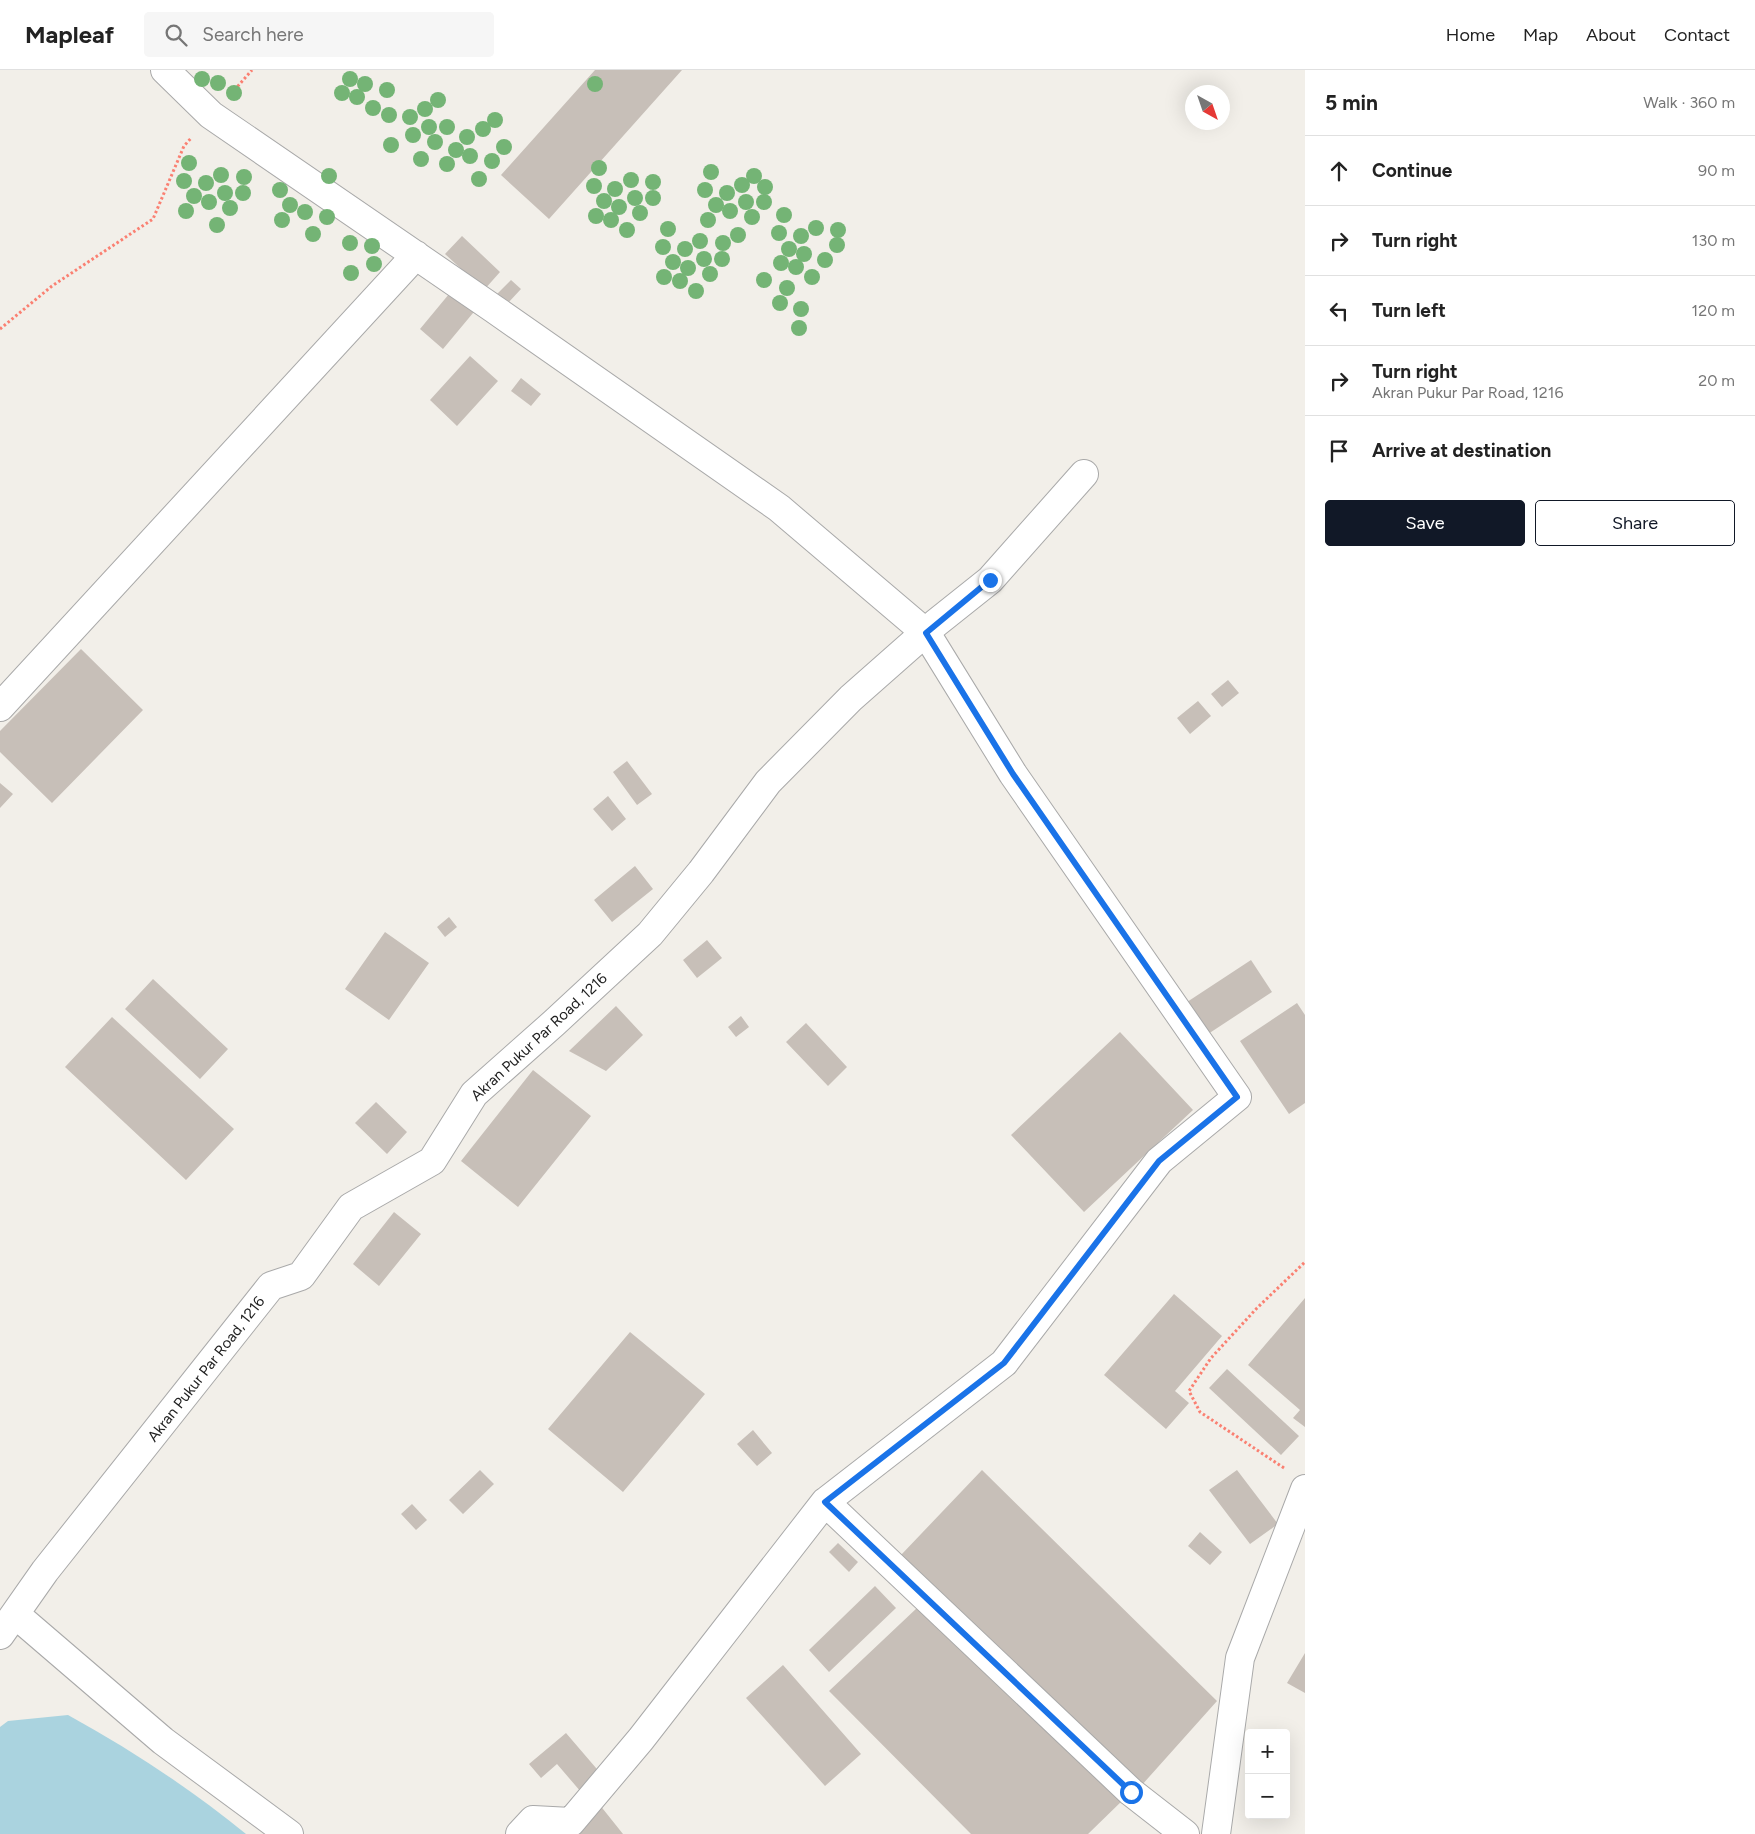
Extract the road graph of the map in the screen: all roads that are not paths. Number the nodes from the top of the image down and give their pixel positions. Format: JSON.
{"nodes":[{"id":1,"x":165,"y":70,"type":"edge"},
{"id":2,"x":416,"y":255,"type":"junction"},
{"id":3,"x":1084,"y":474,"type":"dead end"},
{"id":4,"x":926,"y":633,"type":"junction"},
{"id":5,"x":0,"y":707,"type":"edge"},
{"id":6,"x":1298,"y":1480,"type":"edge"},
{"id":7,"x":825,"y":1502,"type":"junction"},
{"id":8,"x":7,"y":1625,"type":"edge"},
{"id":9,"x":289,"y":1834,"type":"edge"},
{"id":10,"x":520,"y":1834,"type":"edge"},
{"id":11,"x":1185,"y":1834,"type":"edge"},
{"id":12,"x":1216,"y":1834,"type":"edge"}],
"edges":[{"from":1,"to":2,"type":"street"},
{"from":2,"to":4,"type":"street"},
{"from":2,"to":5,"type":"street"},
{"from":3,"to":4,"type":"street","name":"Akran Pukur Par Road, 1216"},
{"from":4,"to":7,"type":"street"},
{"from":4,"to":8,"type":"street","name":"Akran Pukur Par Road, 1216"},
{"from":6,"to":12,"type":"street"},
{"from":7,"to":10,"type":"street"},
{"from":7,"to":11,"type":"street"},
{"from":8,"to":9,"type":"street"}]}
